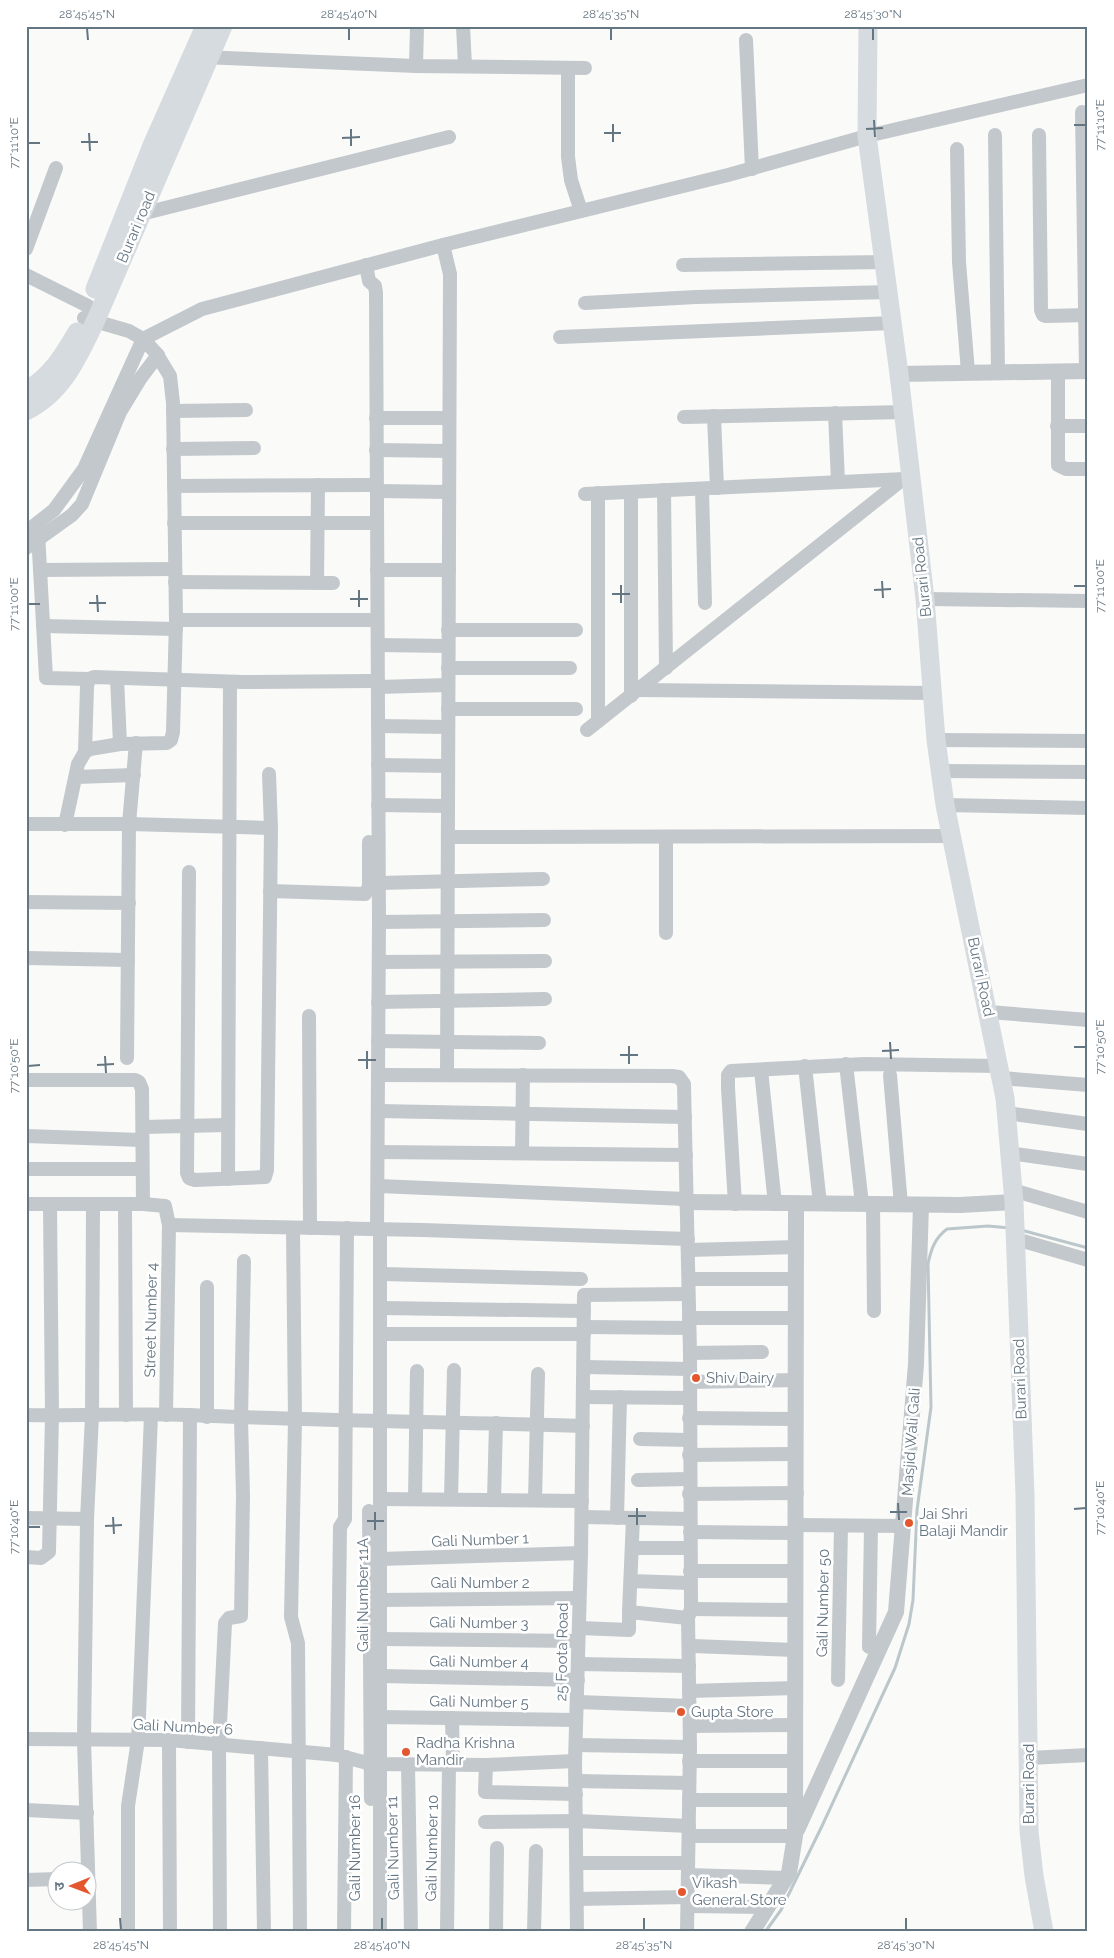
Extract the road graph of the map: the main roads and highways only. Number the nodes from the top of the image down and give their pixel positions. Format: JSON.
{"nodes":[{"id":1,"x":205,"y":26,"type":"edge"},
{"id":2,"x":223,"y":26,"type":"edge"},
{"id":3,"x":868,"y":26,"type":"edge"},
{"id":4,"x":200,"y":57,"type":"junction"},
{"id":5,"x":89,"y":315,"type":"junction"},
{"id":6,"x":26,"y":391,"type":"edge"},
{"id":7,"x":26,"y":411,"type":"edge"},
{"id":8,"x":1044,"y":1932,"type":"edge"}],
"edges":[{"from":1,"to":4,"type":"main road","name":"Burari road"},
{"from":2,"to":4,"type":"main road","name":"Burari road"},
{"from":3,"to":8,"type":"main road","name":"Burari Road"},
{"from":4,"to":5,"type":"main road","name":"Burari road"},
{"from":4,"to":5,"type":"main road","name":"Burari road"},
{"from":5,"to":6,"type":"main road","name":"Burari road"},
{"from":5,"to":7,"type":"main road","name":"Burari road"}]}
